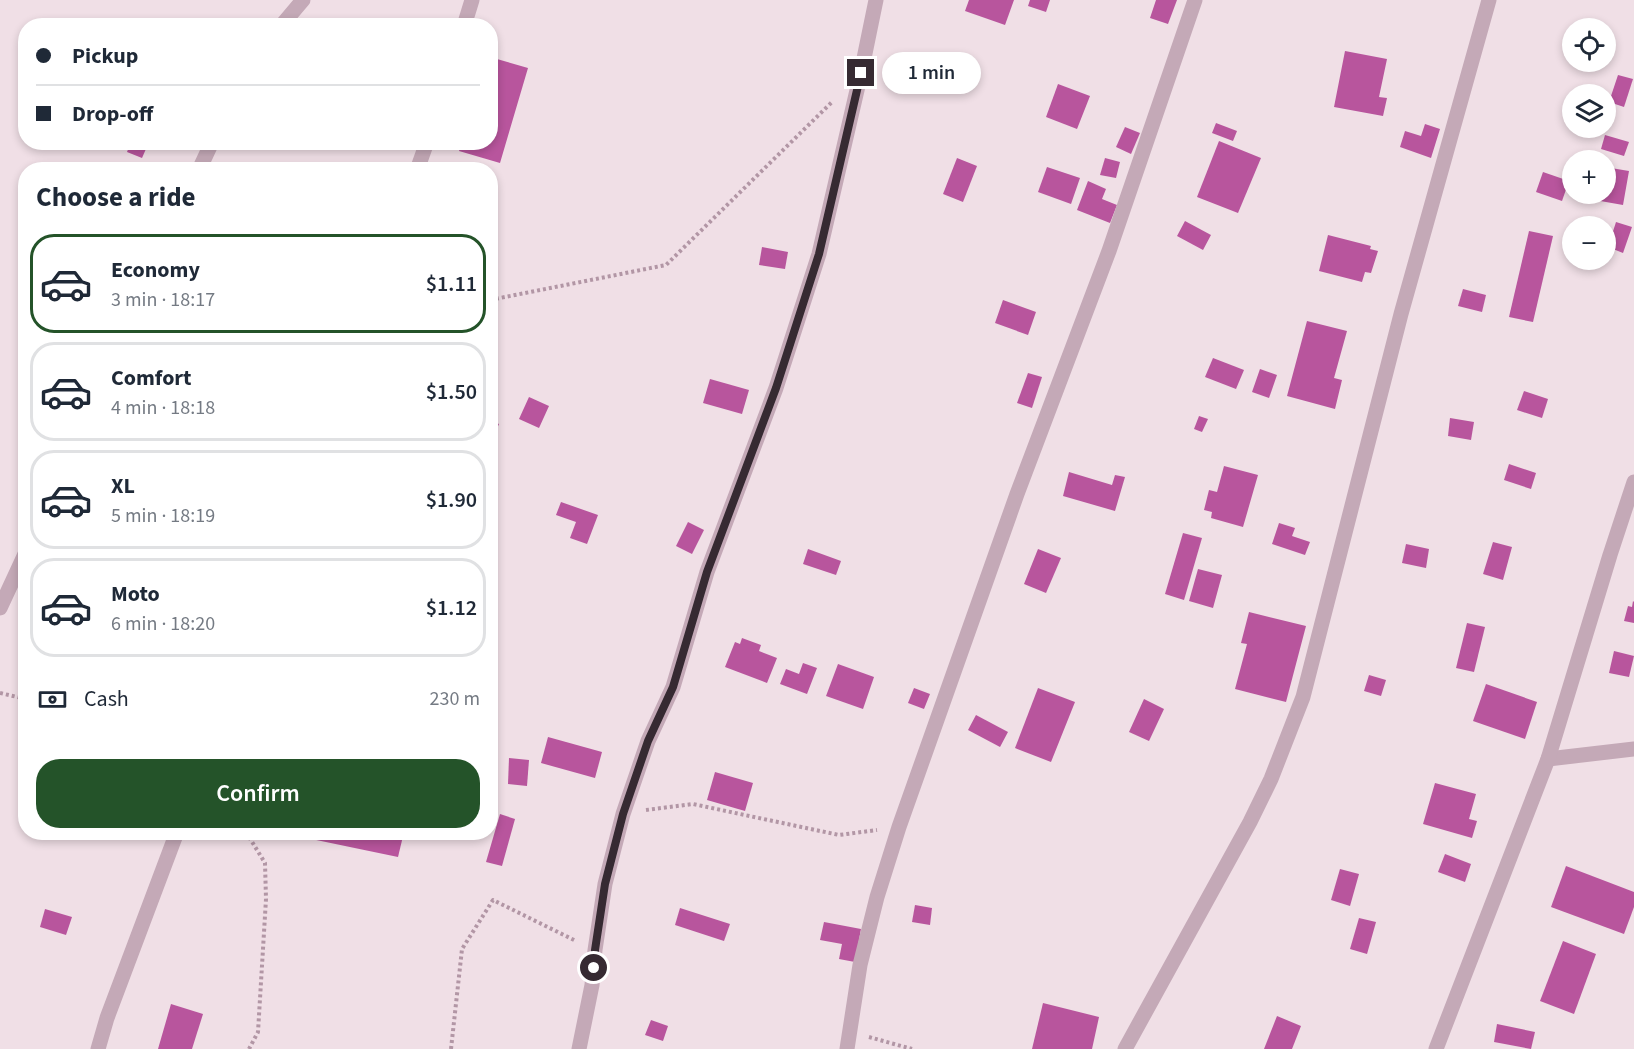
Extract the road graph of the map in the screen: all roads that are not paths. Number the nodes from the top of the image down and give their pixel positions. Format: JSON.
{"nodes":[{"id":1,"x":303,"y":0,"type":"edge"},
{"id":2,"x":472,"y":0,"type":"edge"},
{"id":3,"x":876,"y":0,"type":"edge"},
{"id":4,"x":1195,"y":0,"type":"edge"},
{"id":5,"x":1490,"y":0,"type":"edge"},
{"id":6,"x":288,"y":18,"type":"edge"},
{"id":7,"x":466,"y":18,"type":"edge"},
{"id":8,"x":1634,"y":482,"type":"edge"},
{"id":9,"x":18,"y":569,"type":"edge"},
{"id":10,"x":0,"y":608,"type":"edge"},
{"id":11,"x":1634,"y":749,"type":"edge"},
{"id":12,"x":1548,"y":759,"type":"junction"},
{"id":13,"x":174,"y":840,"type":"edge"},
{"id":14,"x":98,"y":1049,"type":"edge"},
{"id":15,"x":579,"y":1049,"type":"edge"},
{"id":16,"x":847,"y":1049,"type":"edge"},
{"id":17,"x":1125,"y":1049,"type":"edge"},
{"id":18,"x":1436,"y":1049,"type":"edge"}],
"edges":[{"from":1,"to":6,"type":"street"},
{"from":2,"to":7,"type":"street"},
{"from":3,"to":15,"type":"street"},
{"from":4,"to":16,"type":"street"},
{"from":5,"to":17,"type":"street"},
{"from":8,"to":12,"type":"street"},
{"from":9,"to":10,"type":"street"},
{"from":11,"to":12,"type":"street"},
{"from":12,"to":18,"type":"street"},
{"from":13,"to":14,"type":"street"}]}
